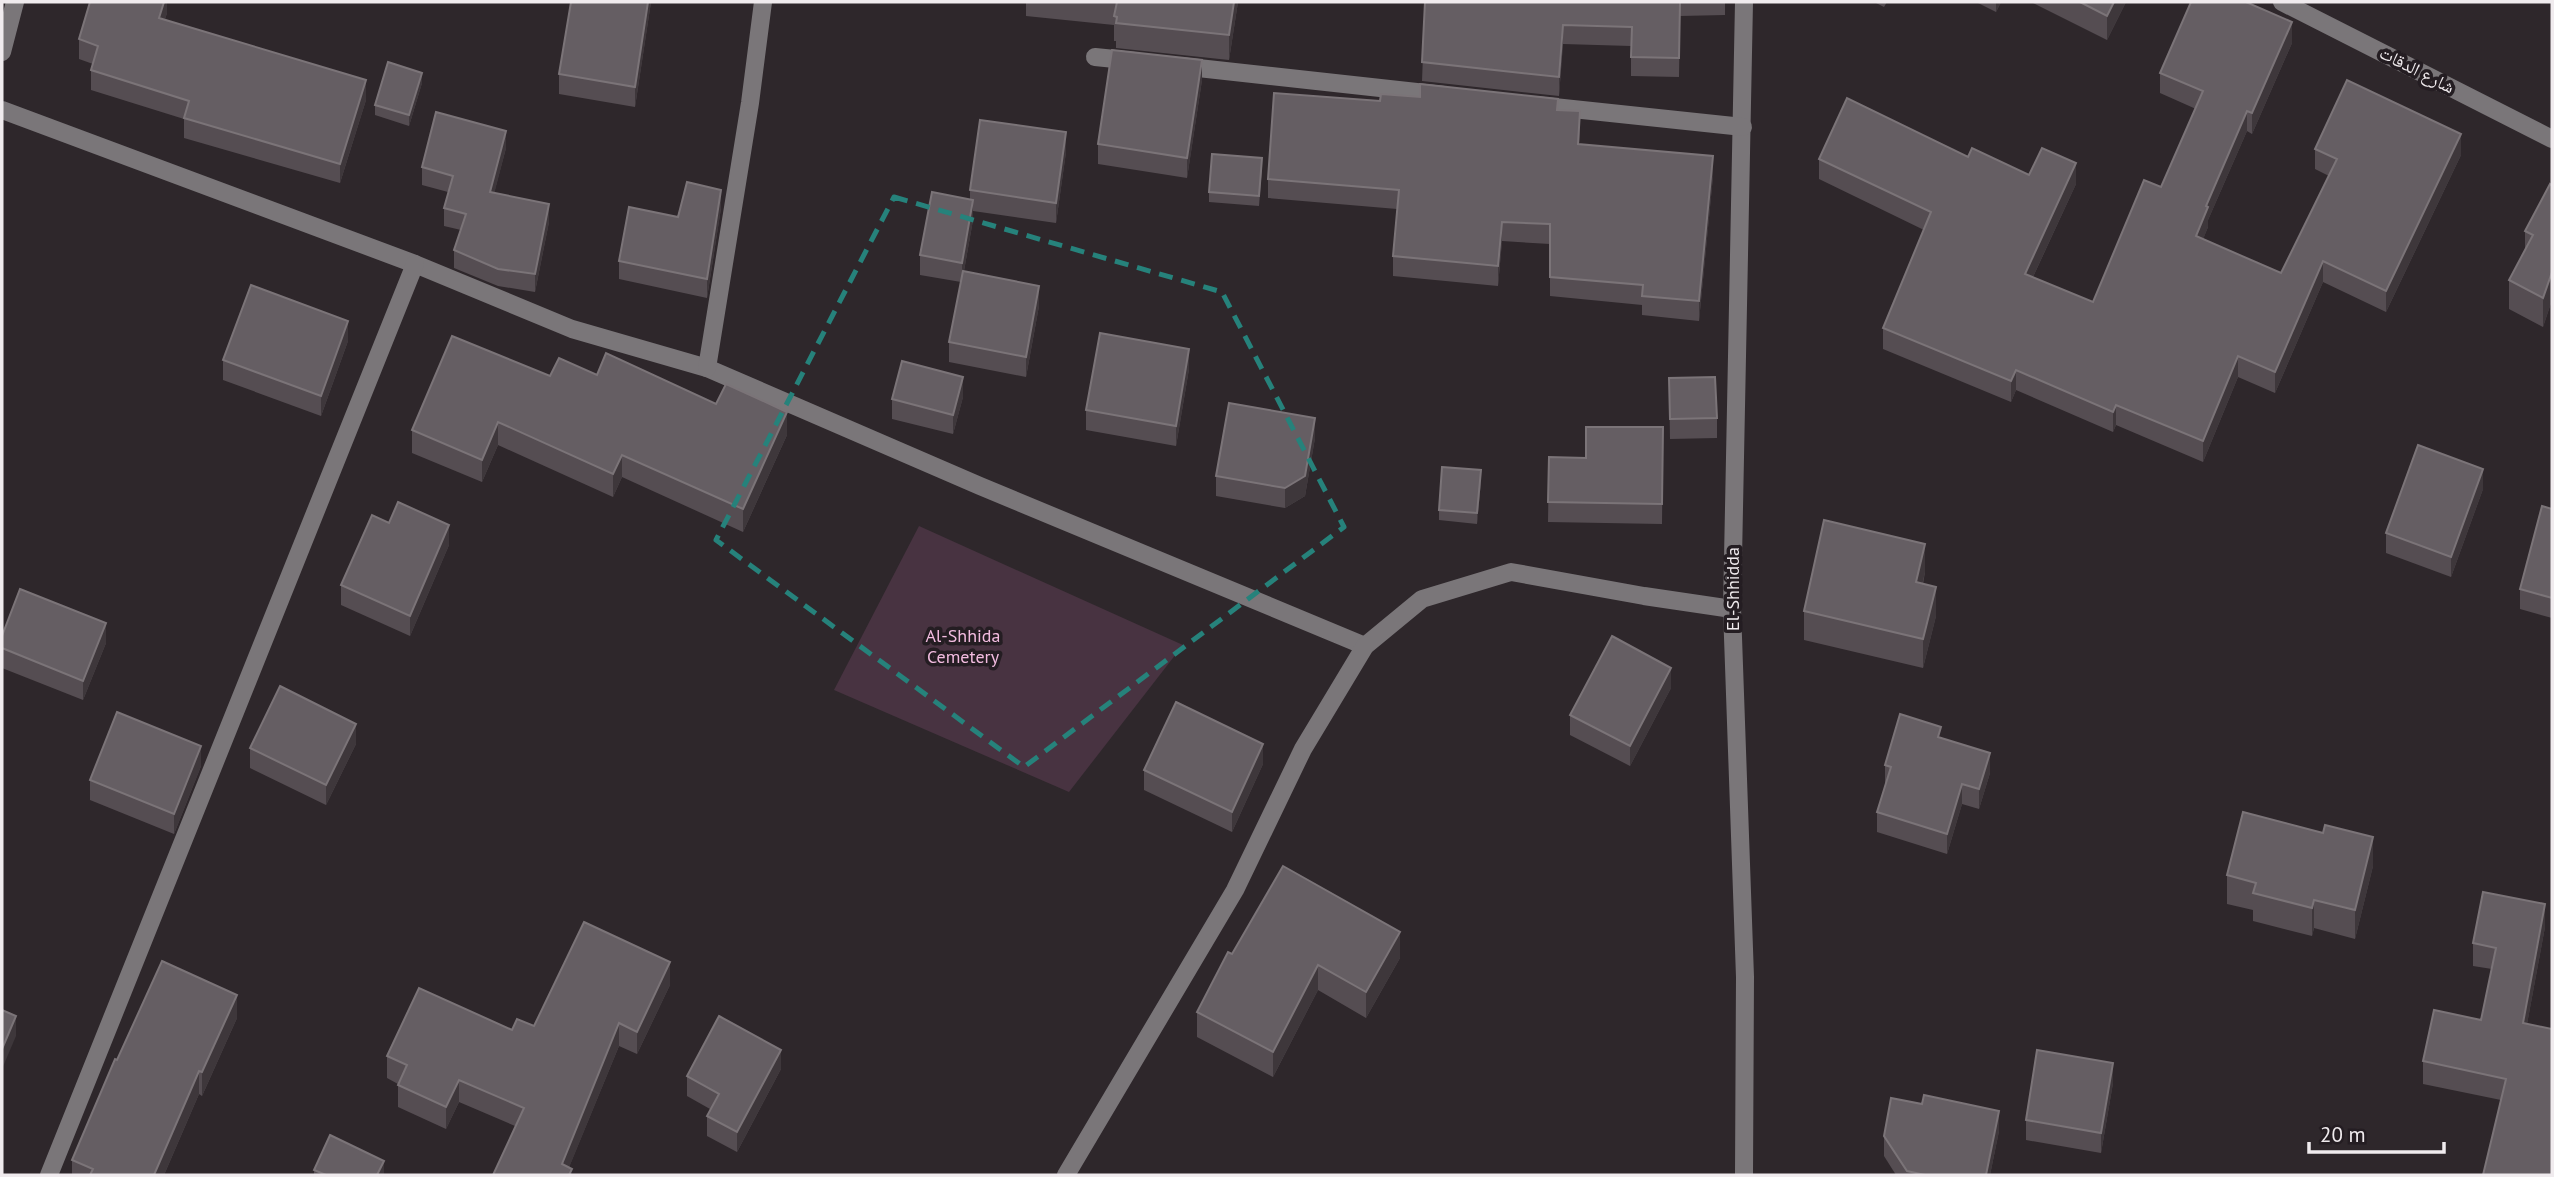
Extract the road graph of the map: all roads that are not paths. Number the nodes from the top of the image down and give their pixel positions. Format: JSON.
{"nodes":[{"id":1,"x":15,"y":2,"type":"edge"},
{"id":2,"x":763,"y":2,"type":"edge"},
{"id":3,"x":1744,"y":2,"type":"edge"},
{"id":4,"x":2282,"y":2,"type":"edge"},
{"id":5,"x":2,"y":52,"type":"edge"},
{"id":6,"x":1096,"y":57,"type":"dead end"},
{"id":7,"x":1468,"y":97,"type":"edge"},
{"id":8,"x":1523,"y":103,"type":"edge"},
{"id":9,"x":2,"y":110,"type":"edge"},
{"id":10,"x":1743,"y":127,"type":"junction"},
{"id":11,"x":2552,"y":139,"type":"edge"},
{"id":12,"x":415,"y":264,"type":"junction"},
{"id":13,"x":706,"y":368,"type":"junction"},
{"id":14,"x":1732,"y":609,"type":"junction"},
{"id":15,"x":1364,"y":646,"type":"junction"},
{"id":16,"x":49,"y":1175,"type":"edge"},
{"id":17,"x":1066,"y":1175,"type":"edge"},
{"id":18,"x":1744,"y":1175,"type":"edge"}],
"edges":[{"from":1,"to":5,"type":"street"},
{"from":2,"to":13,"type":"street"},
{"from":3,"to":10,"type":"street","name":"El-Shhidda"},
{"from":4,"to":11,"type":"street","name":"شارع الدقات"},
{"from":6,"to":7,"type":"street"},
{"from":8,"to":10,"type":"street"},
{"from":9,"to":12,"type":"street"},
{"from":10,"to":14,"type":"street","name":"El-Shhidda"},
{"from":12,"to":13,"type":"street"},
{"from":12,"to":16,"type":"street"},
{"from":13,"to":15,"type":"street"},
{"from":14,"to":15,"type":"street"},
{"from":14,"to":18,"type":"street","name":"El-Shhidda"},
{"from":15,"to":17,"type":"street"}]}
